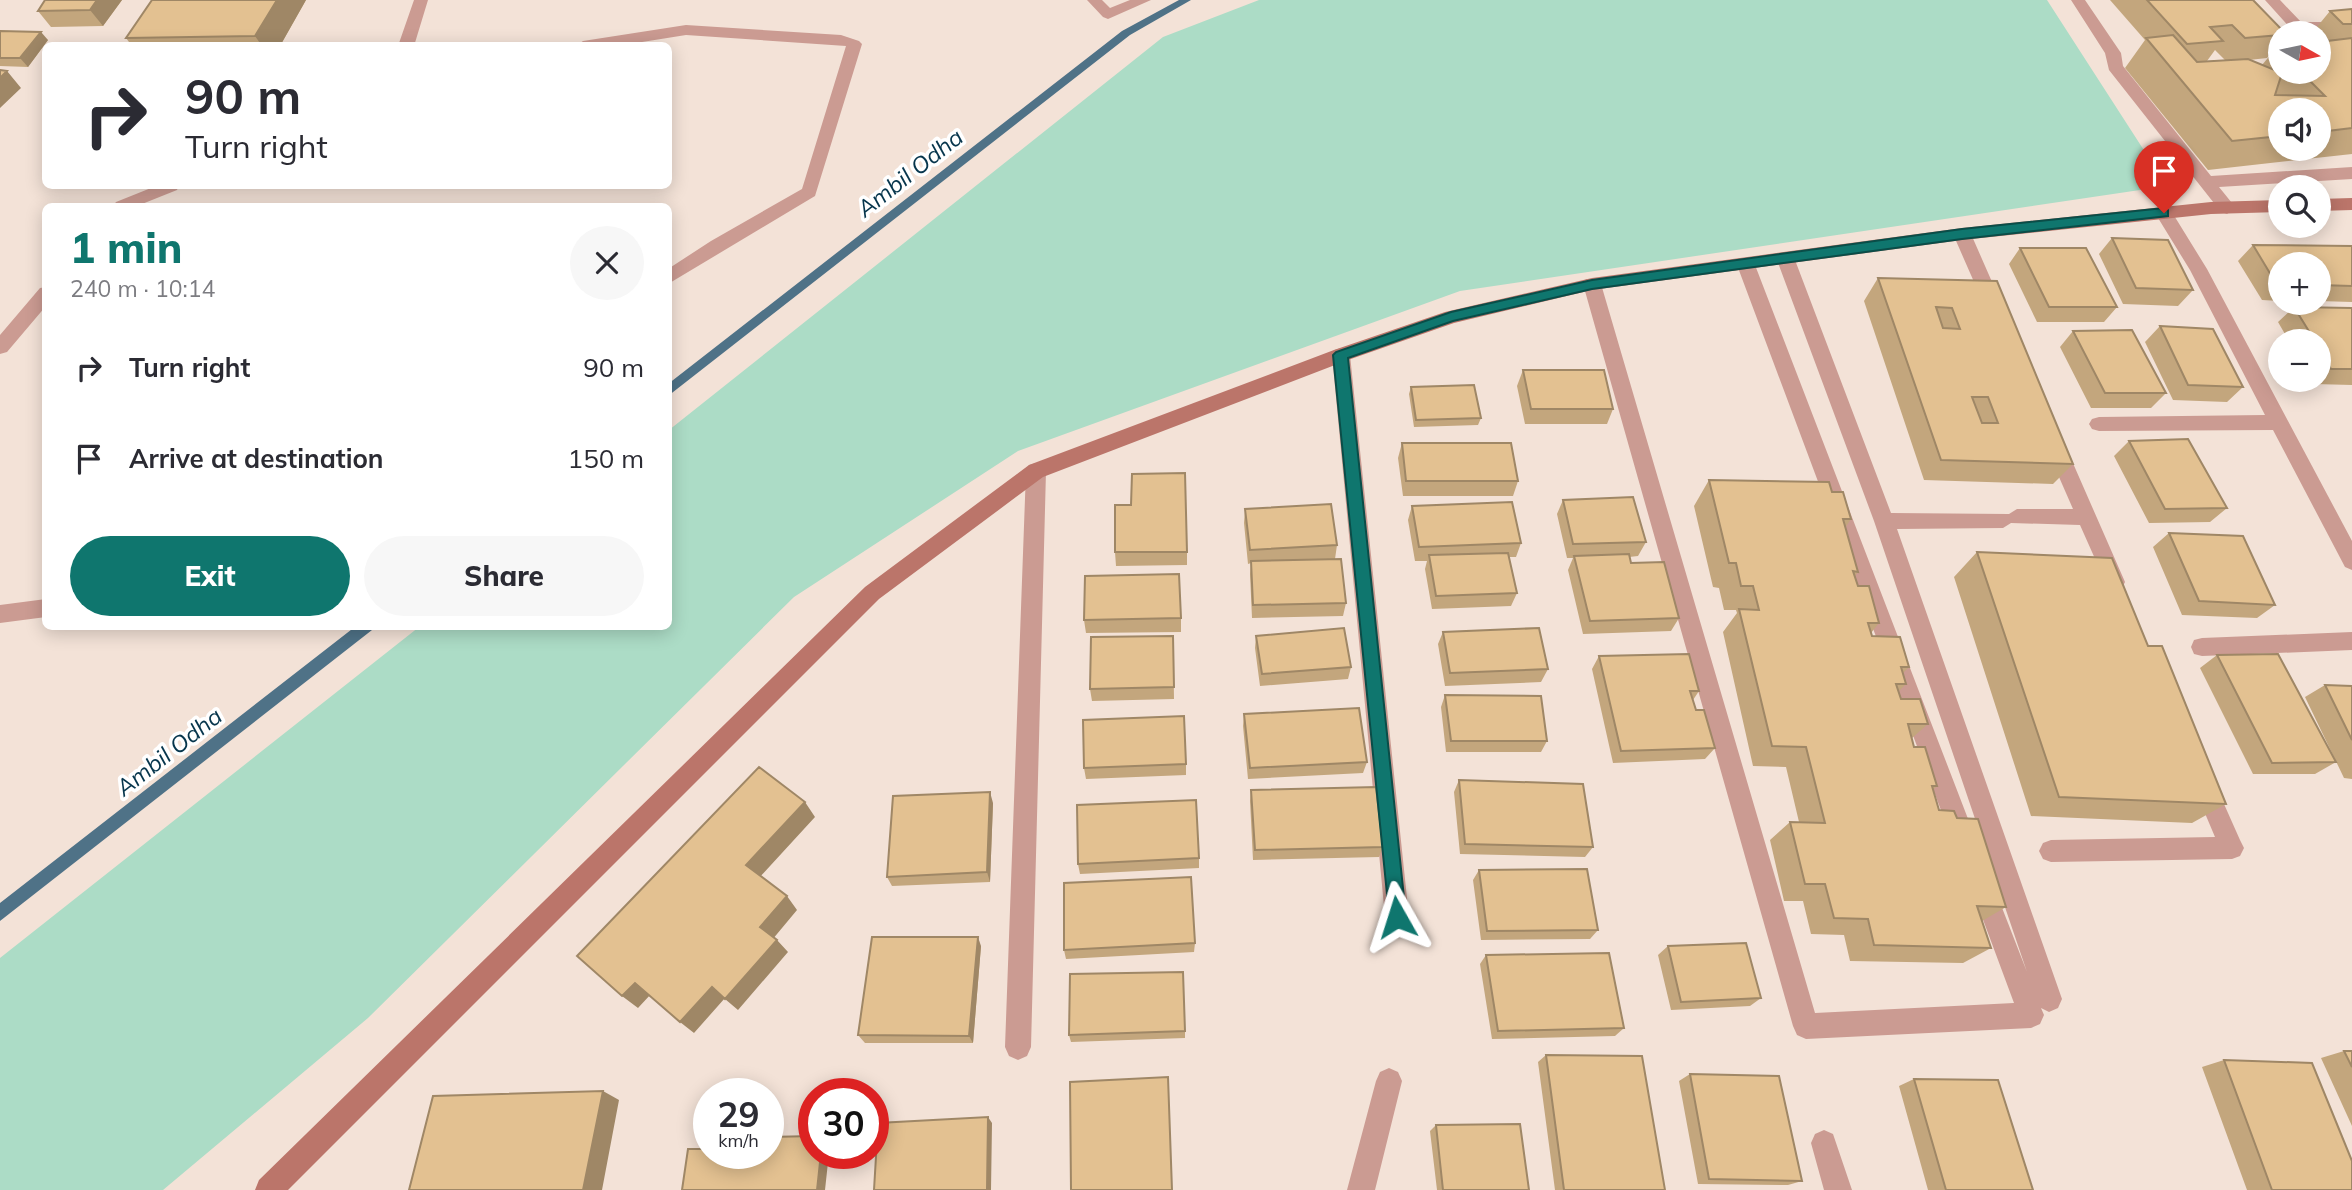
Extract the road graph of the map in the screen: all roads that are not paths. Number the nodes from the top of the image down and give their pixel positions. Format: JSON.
{"nodes":[{"id":1,"x":421,"y":0,"type":"edge"},
{"id":2,"x":1094,"y":0,"type":"edge"},
{"id":3,"x":1144,"y":0,"type":"edge"},
{"id":4,"x":2078,"y":0,"type":"edge"},
{"id":5,"x":2272,"y":0,"type":"edge"},
{"id":6,"x":2288,"y":21,"type":"edge"},
{"id":7,"x":2352,"y":27,"type":"edge"},
{"id":8,"x":2331,"y":28,"type":"edge"},
{"id":9,"x":407,"y":42,"type":"edge"},
{"id":10,"x":609,"y":42,"type":"edge"},
{"id":11,"x":2352,"y":173,"type":"edge"},
{"id":12,"x":2206,"y":182,"type":"junction"},
{"id":13,"x":164,"y":189,"type":"edge"},
{"id":14,"x":130,"y":203,"type":"edge"},
{"id":15,"x":2352,"y":204,"type":"edge"},
{"id":16,"x":2331,"y":205,"type":"edge"},
{"id":17,"x":2268,"y":206,"type":"edge"},
{"id":18,"x":2227,"y":208,"type":"junction"},
{"id":19,"x":2164,"y":213,"type":"junction"},
{"id":20,"x":1962,"y":234,"type":"junction"},
{"id":21,"x":1786,"y":260,"type":"junction"},
{"id":22,"x":1746,"y":265,"type":"junction"},
{"id":23,"x":672,"y":275,"type":"edge"},
{"id":24,"x":1592,"y":284,"type":"junction"},
{"id":25,"x":42,"y":298,"type":"edge"},
{"id":26,"x":2000,"y":320,"type":"edge"},
{"id":27,"x":0,"y":347,"type":"edge"},
{"id":28,"x":1340,"y":355,"type":"junction"},
{"id":29,"x":2277,"y":422,"type":"junction"},
{"id":30,"x":2099,"y":424,"type":"dead end"},
{"id":31,"x":2049,"y":430,"type":"edge"},
{"id":32,"x":1036,"y":471,"type":"junction"},
{"id":33,"x":2087,"y":517,"type":"junction"},
{"id":34,"x":1884,"y":520,"type":"junction"},
{"id":35,"x":2352,"y":561,"type":"edge"},
{"id":36,"x":2120,"y":594,"type":"edge"},
{"id":37,"x":42,"y":609,"type":"edge"},
{"id":38,"x":0,"y":614,"type":"edge"},
{"id":39,"x":2352,"y":641,"type":"edge"},
{"id":40,"x":2202,"y":647,"type":"dead end"},
{"id":41,"x":2193,"y":759,"type":"edge"},
{"id":42,"x":2051,"y":850,"type":"dead end"},
{"id":43,"x":1397,"y":917,"type":"dead end"},
{"id":44,"x":2049,"y":999,"type":"dead end"},
{"id":45,"x":1018,"y":1046,"type":"dead end"},
{"id":46,"x":1389,"y":1081,"type":"dead end"},
{"id":47,"x":1824,"y":1143,"type":"dead end"},
{"id":48,"x":269,"y":1190,"type":"edge"},
{"id":49,"x":1361,"y":1190,"type":"edge"},
{"id":50,"x":1838,"y":1190,"type":"edge"}],
"edges":[{"from":1,"to":9,"type":"street"},
{"from":2,"to":3,"type":"street"},
{"from":4,"to":12,"type":"street"},
{"from":5,"to":6,"type":"street"},
{"from":7,"to":8,"type":"street"},
{"from":10,"to":23,"type":"street"},
{"from":11,"to":12,"type":"street"},
{"from":12,"to":18,"type":"street"},
{"from":13,"to":14,"type":"street"},
{"from":15,"to":16,"type":"street"},
{"from":17,"to":18,"type":"street"},
{"from":18,"to":19,"type":"street"},
{"from":19,"to":20,"type":"street"},
{"from":19,"to":29,"type":"street"},
{"from":20,"to":21,"type":"street"},
{"from":20,"to":26,"type":"street"},
{"from":21,"to":22,"type":"street"},
{"from":21,"to":34,"type":"street"},
{"from":22,"to":24,"type":"street"},
{"from":22,"to":24,"type":"street"},
{"from":24,"to":28,"type":"street"},
{"from":25,"to":27,"type":"street"},
{"from":28,"to":32,"type":"street"},
{"from":28,"to":43,"type":"street"},
{"from":29,"to":30,"type":"street"},
{"from":29,"to":35,"type":"street"},
{"from":31,"to":33,"type":"street"},
{"from":32,"to":45,"type":"street"},
{"from":32,"to":48,"type":"street"},
{"from":33,"to":34,"type":"street"},
{"from":33,"to":36,"type":"street"},
{"from":34,"to":44,"type":"street"},
{"from":37,"to":38,"type":"street"},
{"from":39,"to":40,"type":"street"},
{"from":41,"to":42,"type":"street"},
{"from":46,"to":49,"type":"street"},
{"from":47,"to":50,"type":"street"}]}
